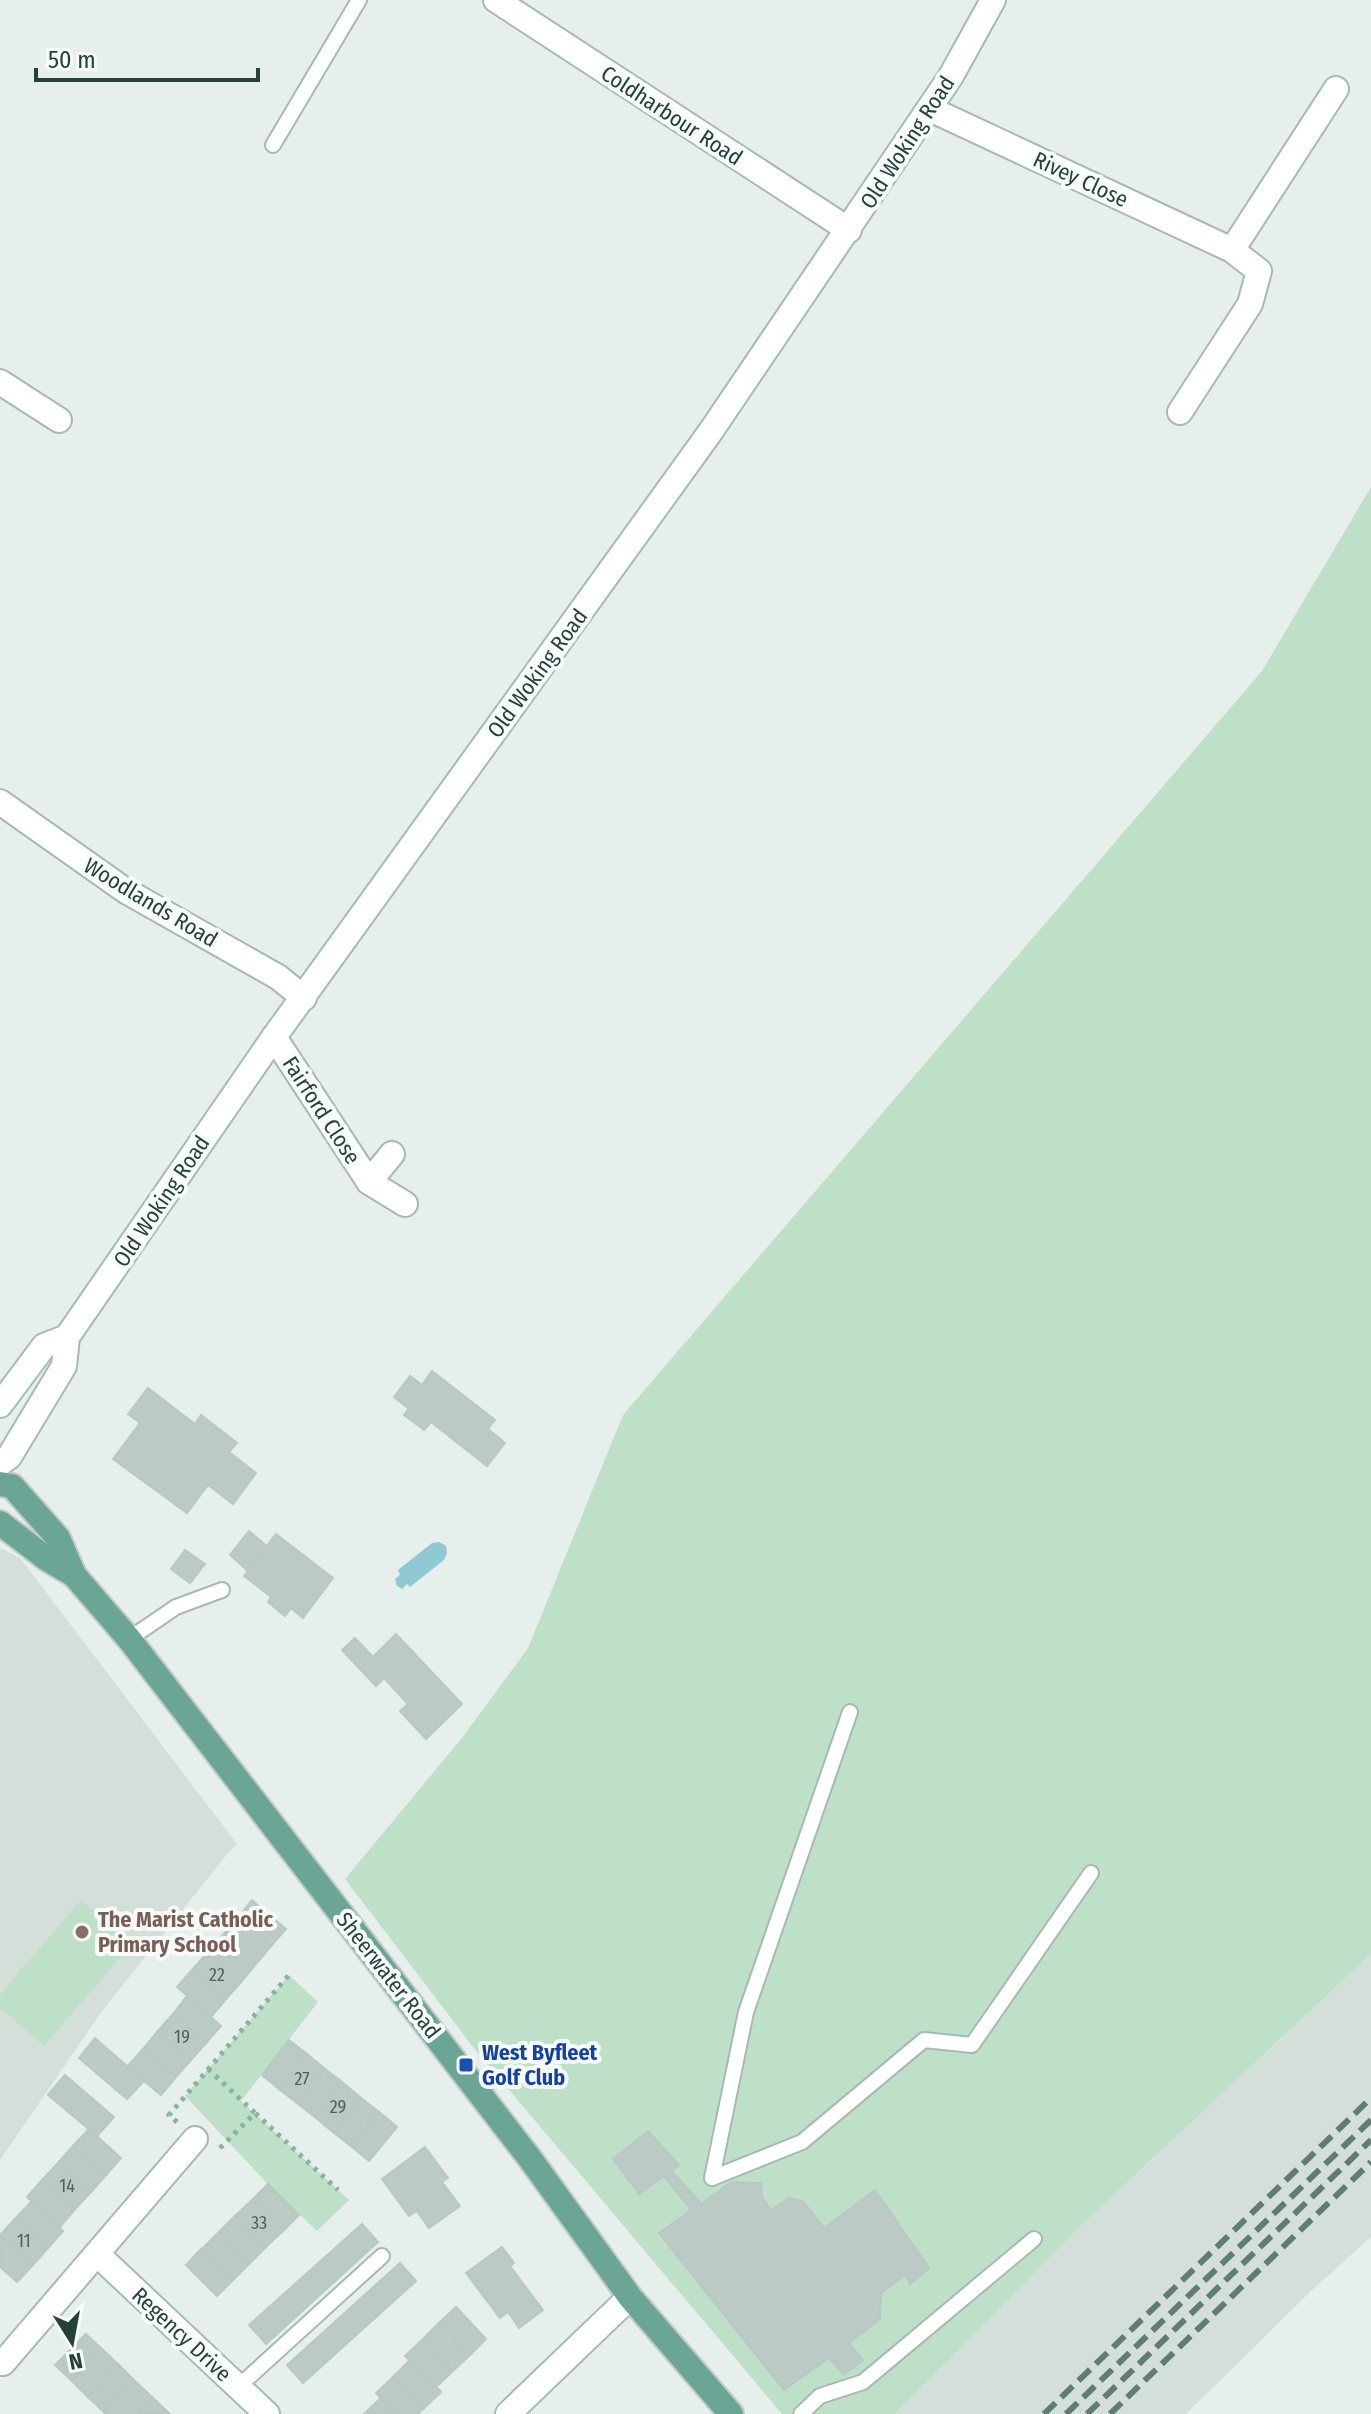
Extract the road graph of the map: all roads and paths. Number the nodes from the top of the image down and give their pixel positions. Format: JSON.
{"nodes":[{"id":1,"x":359,"y":0,"type":"edge"},
{"id":2,"x":496,"y":0,"type":"edge"},
{"id":3,"x":993,"y":0,"type":"edge"},
{"id":4,"x":1336,"y":89,"type":"dead end"},
{"id":5,"x":930,"y":109,"type":"junction"},
{"id":6,"x":273,"y":145,"type":"dead end"},
{"id":7,"x":849,"y":230,"type":"junction"},
{"id":8,"x":1232,"y":250,"type":"junction"},
{"id":9,"x":0,"y":382,"type":"edge"},
{"id":10,"x":1180,"y":412,"type":"dead end"},
{"id":11,"x":59,"y":420,"type":"dead end"},
{"id":12,"x":0,"y":802,"type":"edge"},
{"id":13,"x":304,"y":998,"type":"junction"},
{"id":14,"x":274,"y":1037,"type":"junction"},
{"id":15,"x":392,"y":1154,"type":"dead end"},
{"id":16,"x":369,"y":1182,"type":"junction"},
{"id":17,"x":405,"y":1204,"type":"dead end"},
{"id":18,"x":67,"y":1337,"type":"junction"},
{"id":19,"x":0,"y":1405,"type":"edge"},
{"id":20,"x":0,"y":1463,"type":"edge"},
{"id":21,"x":0,"y":1484,"type":"edge"},
{"id":22,"x":0,"y":1523,"type":"edge"},
{"id":23,"x":74,"y":1575,"type":"junction"},
{"id":24,"x":222,"y":1590,"type":"dead end"},
{"id":25,"x":129,"y":1639,"type":"junction"},
{"id":26,"x":850,"y":1712,"type":"dead end"},
{"id":27,"x":1091,"y":1873,"type":"dead end"},
{"id":28,"x":289,"y":1975,"type":"dead end"},
{"id":29,"x":208,"y":2069,"type":"junction"},
{"id":30,"x":255,"y":2113,"type":"junction"},
{"id":31,"x":195,"y":2139,"type":"junction"},
{"id":32,"x":338,"y":2190,"type":"dead end"},
{"id":33,"x":1034,"y":2239,"type":"dead end"},
{"id":34,"x":97,"y":2254,"type":"junction"},
{"id":35,"x":382,"y":2256,"type":"dead end"},
{"id":36,"x":630,"y":2297,"type":"junction"},
{"id":37,"x":3,"y":2363,"type":"dead end"},
{"id":38,"x":238,"y":2387,"type":"junction"},
{"id":39,"x":267,"y":2414,"type":"edge"},
{"id":40,"x":508,"y":2414,"type":"edge"},
{"id":41,"x":731,"y":2414,"type":"edge"},
{"id":42,"x":801,"y":2414,"type":"edge"}],
"edges":[{"from":1,"to":6,"type":"lane"},
{"from":2,"to":7,"type":"street","name":"Coldharbour Road"},
{"from":3,"to":5,"type":"street","name":"Old Woking Road"},
{"from":4,"to":8,"type":"street"},
{"from":5,"to":7,"type":"street","name":"Old Woking Road"},
{"from":5,"to":8,"type":"street","name":"Rivey Close"},
{"from":7,"to":13,"type":"street","name":"Old Woking Road"},
{"from":8,"to":10,"type":"street","name":"Rivey Close"},
{"from":9,"to":11,"type":"street"},
{"from":12,"to":13,"type":"street","name":"Woodlands Road"},
{"from":13,"to":14,"type":"street","name":"Old Woking Road"},
{"from":14,"to":16,"type":"street","name":"Fairford Close"},
{"from":14,"to":18,"type":"street","name":"Old Woking Road"},
{"from":15,"to":16,"type":"street","name":"Fairford Close"},
{"from":16,"to":17,"type":"street","name":"Fairford Close"},
{"from":18,"to":19,"type":"street","name":"Old Woking Road"},
{"from":18,"to":20,"type":"street","name":"Old Woking Road"},
{"from":21,"to":23,"type":"main road","name":"Sheerwater Road"},
{"from":22,"to":23,"type":"main road","name":"Sheerwater Road"},
{"from":23,"to":25,"type":"main road","name":"Sheerwater Road"},
{"from":24,"to":25,"type":"lane"},
{"from":25,"to":36,"type":"main road","name":"Sheerwater Road"},
{"from":26,"to":27,"type":"lane"},
{"from":28,"to":29,"type":"path"},
{"from":29,"to":30,"type":"path"},
{"from":29,"to":31,"type":"path"},
{"from":30,"to":31,"type":"path"},
{"from":30,"to":32,"type":"path"},
{"from":31,"to":34,"type":"street"},
{"from":33,"to":42,"type":"lane"},
{"from":34,"to":37,"type":"street"},
{"from":34,"to":38,"type":"street","name":"Regency Drive"},
{"from":35,"to":38,"type":"lane"},
{"from":36,"to":40,"type":"street"},
{"from":36,"to":41,"type":"main road","name":"Sheerwater Road"},
{"from":38,"to":39,"type":"street","name":"Regency Drive"}]}
